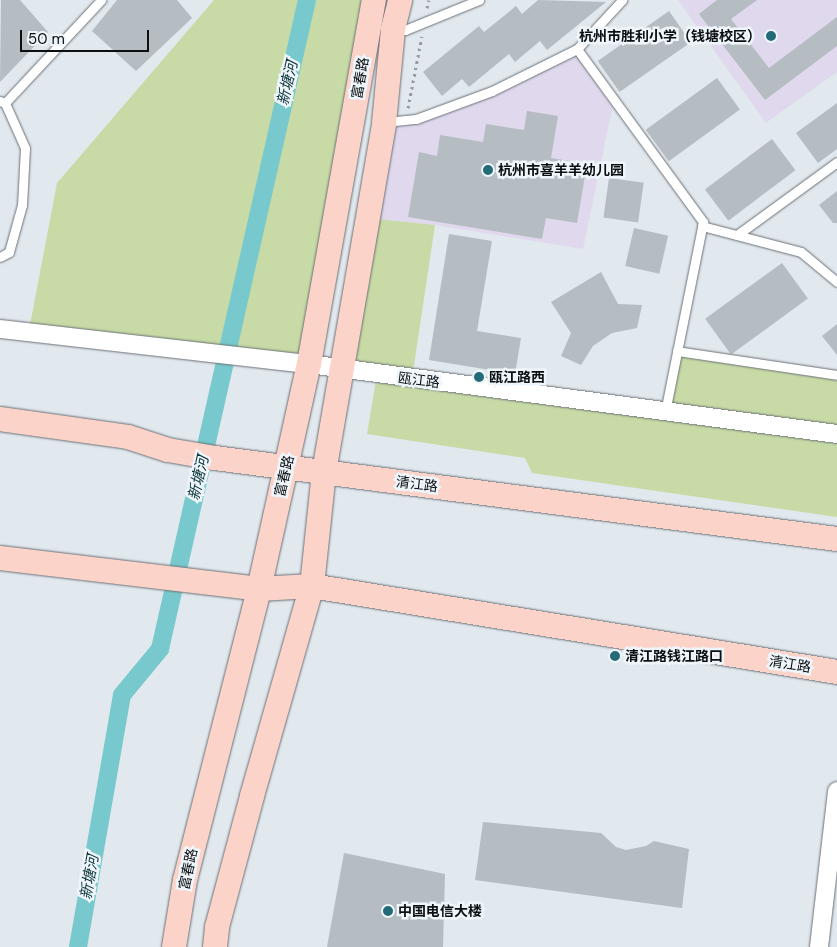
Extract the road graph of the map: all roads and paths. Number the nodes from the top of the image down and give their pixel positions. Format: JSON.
{"nodes":[{"id":1,"x":101,"y":0,"type":"edge"},
{"id":2,"x":374,"y":0,"type":"edge"},
{"id":3,"x":400,"y":0,"type":"edge"},
{"id":4,"x":479,"y":0,"type":"edge"},
{"id":5,"x":622,"y":0,"type":"edge"},
{"id":6,"x":393,"y":29,"type":"junction"},
{"id":7,"x":577,"y":49,"type":"junction"},
{"id":8,"x":2,"y":102,"type":"edge"},
{"id":9,"x":384,"y":123,"type":"junction"},
{"id":10,"x":837,"y":162,"type":"edge"},
{"id":11,"x":702,"y":226,"type":"junction"},
{"id":12,"x":737,"y":235,"type":"junction"},
{"id":13,"x":0,"y":257,"type":"edge"},
{"id":14,"x":837,"y":282,"type":"edge"},
{"id":15,"x":0,"y":329,"type":"edge"},
{"id":16,"x":677,"y":351,"type":"junction"},
{"id":17,"x":309,"y":364,"type":"junction"},
{"id":18,"x":340,"y":370,"type":"junction"},
{"id":19,"x":837,"y":375,"type":"edge"},
{"id":20,"x":665,"y":412,"type":"junction"},
{"id":21,"x":0,"y":419,"type":"edge"},
{"id":22,"x":837,"y":434,"type":"edge"},
{"id":23,"x":285,"y":467,"type":"junction"},
{"id":24,"x":324,"y":472,"type":"junction"},
{"id":25,"x":837,"y":539,"type":"edge"},
{"id":26,"x":0,"y":558,"type":"edge"},
{"id":27,"x":312,"y":586,"type":"junction"},
{"id":28,"x":259,"y":589,"type":"junction"},
{"id":29,"x":837,"y":672,"type":"edge"},
{"id":30,"x":837,"y":790,"type":"edge"},
{"id":31,"x":174,"y":947,"type":"edge"},
{"id":32,"x":215,"y":947,"type":"edge"},
{"id":33,"x":819,"y":947,"type":"edge"}],
"edges":[{"from":1,"to":8,"type":"lane"},
{"from":2,"to":17,"type":"main road","name":"富春路"},
{"from":3,"to":6,"type":"main road","name":"富春路"},
{"from":4,"to":6,"type":"lane"},
{"from":5,"to":7,"type":"lane"},
{"from":6,"to":9,"type":"main road","name":"富春路"},
{"from":7,"to":9,"type":"lane"},
{"from":7,"to":11,"type":"lane"},
{"from":8,"to":13,"type":"lane"},
{"from":9,"to":18,"type":"main road","name":"富春路"},
{"from":10,"to":12,"type":"lane"},
{"from":11,"to":12,"type":"lane"},
{"from":11,"to":16,"type":"lane"},
{"from":12,"to":14,"type":"lane"},
{"from":15,"to":17,"type":"street","name":"瓯江路"},
{"from":16,"to":19,"type":"lane"},
{"from":16,"to":20,"type":"lane"},
{"from":17,"to":18,"type":"street","name":"瓯江路"},
{"from":17,"to":23,"type":"main road","name":"富春路"},
{"from":18,"to":20,"type":"street","name":"瓯江路"},
{"from":18,"to":24,"type":"main road","name":"富春路"},
{"from":20,"to":22,"type":"street","name":"瓯江路"},
{"from":21,"to":23,"type":"main road","name":"清江路"},
{"from":23,"to":24,"type":"main road","name":"清江路"},
{"from":23,"to":28,"type":"main road","name":"富春路"},
{"from":24,"to":25,"type":"main road","name":"清江路"},
{"from":24,"to":27,"type":"main road","name":"富春路"},
{"from":26,"to":28,"type":"main road","name":"清江路"},
{"from":27,"to":28,"type":"main road","name":"清江路"},
{"from":27,"to":29,"type":"main road","name":"清江路"},
{"from":27,"to":32,"type":"main road","name":"富春路"},
{"from":28,"to":31,"type":"main road","name":"富春路"},
{"from":30,"to":33,"type":"street"}]}
